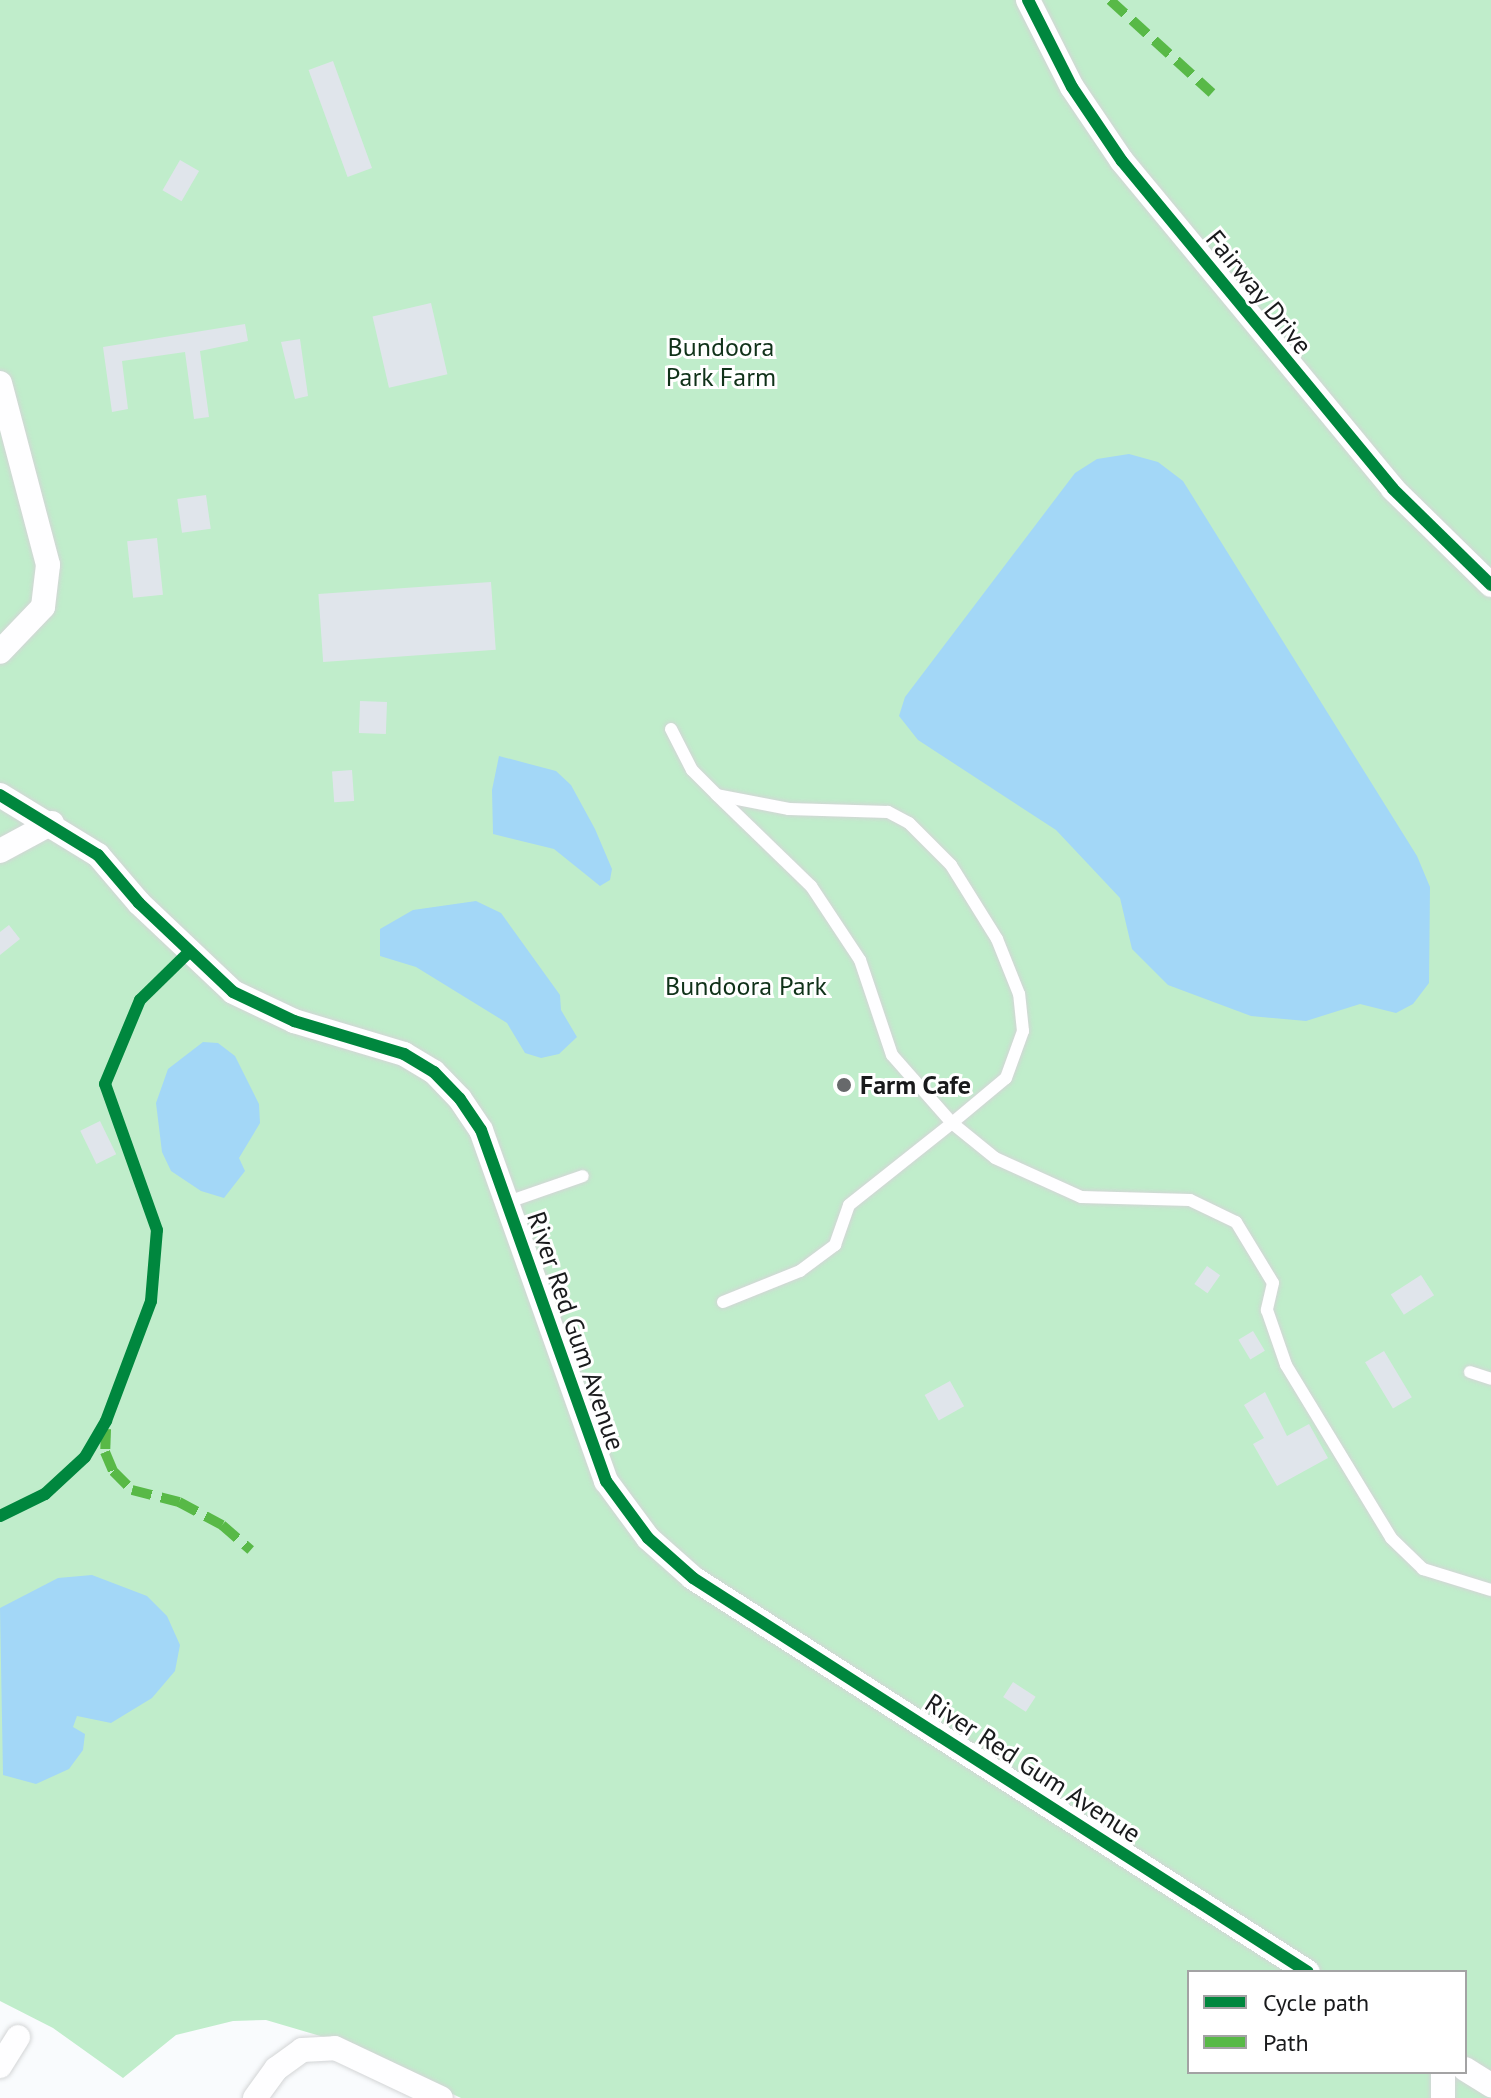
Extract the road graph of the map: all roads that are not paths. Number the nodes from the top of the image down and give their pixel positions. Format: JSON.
{"nodes":[{"id":1,"x":1028,"y":0,"type":"edge"},
{"id":2,"x":0,"y":383,"type":"edge"},
{"id":3,"x":1491,"y":585,"type":"edge"},
{"id":4,"x":0,"y":652,"type":"edge"},
{"id":5,"x":671,"y":729,"type":"dead end"},
{"id":6,"x":0,"y":795,"type":"edge"},
{"id":7,"x":717,"y":795,"type":"junction"},
{"id":8,"x":52,"y":823,"type":"junction"},
{"id":9,"x":0,"y":851,"type":"edge"},
{"id":10,"x":952,"y":1123,"type":"junction"},
{"id":11,"x":583,"y":1176,"type":"dead end"},
{"id":12,"x":508,"y":1202,"type":"junction"},
{"id":13,"x":723,"y":1302,"type":"dead end"},
{"id":14,"x":1470,"y":1372,"type":"dead end"},
{"id":15,"x":1491,"y":1379,"type":"edge"},
{"id":16,"x":1491,"y":1590,"type":"edge"},
{"id":17,"x":1305,"y":1970,"type":"edge"},
{"id":18,"x":18,"y":2037,"type":"dead end"},
{"id":19,"x":0,"y":2066,"type":"edge"},
{"id":20,"x":1467,"y":2070,"type":"edge"},
{"id":21,"x":1443,"y":2074,"type":"edge"},
{"id":22,"x":1491,"y":2085,"type":"edge"},
{"id":23,"x":255,"y":2098,"type":"edge"},
{"id":24,"x":441,"y":2098,"type":"edge"},
{"id":25,"x":1443,"y":2098,"type":"edge"}],
"edges":[{"from":1,"to":3,"type":"street","name":"Fairway Drive"},
{"from":2,"to":4,"type":"street"},
{"from":5,"to":7,"type":"lane"},
{"from":6,"to":8,"type":"street","name":"River Red Gum Avenue"},
{"from":7,"to":10,"type":"lane"},
{"from":7,"to":10,"type":"lane"},
{"from":8,"to":9,"type":"street"},
{"from":8,"to":12,"type":"street","name":"River Red Gum Avenue"},
{"from":10,"to":13,"type":"lane"},
{"from":10,"to":16,"type":"lane"},
{"from":11,"to":12,"type":"lane"},
{"from":12,"to":17,"type":"street","name":"River Red Gum Avenue"},
{"from":14,"to":15,"type":"lane"},
{"from":18,"to":19,"type":"street"},
{"from":20,"to":22,"type":"street"},
{"from":21,"to":25,"type":"street"},
{"from":23,"to":24,"type":"street"}]}
